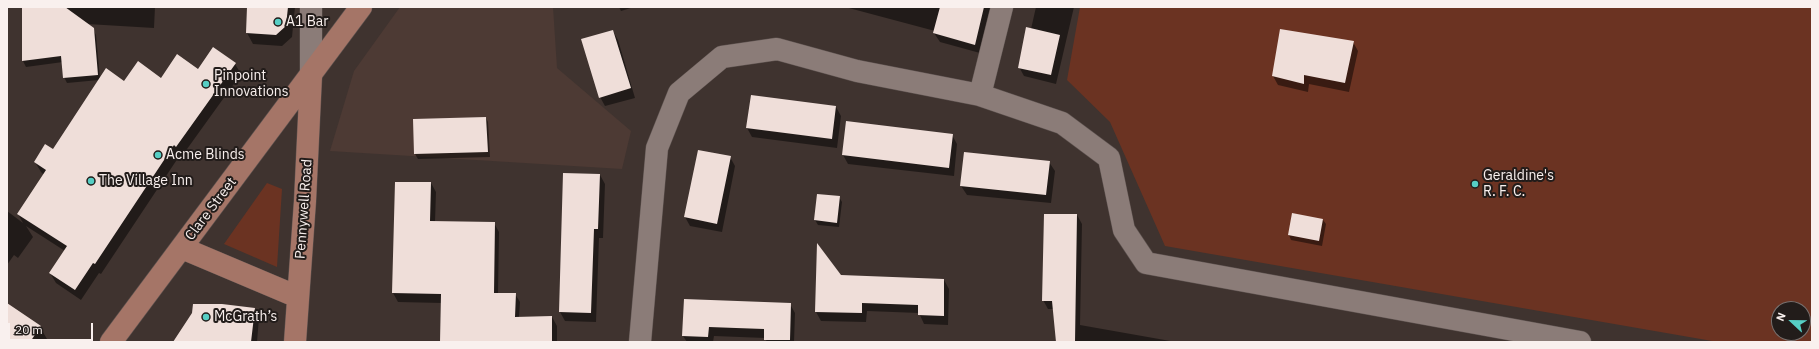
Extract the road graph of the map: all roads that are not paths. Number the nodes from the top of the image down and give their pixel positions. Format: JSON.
{"nodes":[{"id":1,"x":311,"y":7,"type":"edge"},
{"id":2,"x":361,"y":7,"type":"edge"},
{"id":3,"x":1002,"y":7,"type":"edge"},
{"id":4,"x":311,"y":76,"type":"junction"},
{"id":5,"x":980,"y":95,"type":"junction"},
{"id":6,"x":182,"y":248,"type":"junction"},
{"id":7,"x":298,"y":297,"type":"junction"},
{"id":8,"x":111,"y":342,"type":"edge"},
{"id":9,"x":295,"y":342,"type":"edge"},
{"id":10,"x":640,"y":342,"type":"edge"},
{"id":11,"x":1580,"y":342,"type":"edge"}],
"edges":[{"from":1,"to":4,"type":"street"},
{"from":2,"to":4,"type":"main road","name":"Clare Street"},
{"from":3,"to":5,"type":"street"},
{"from":4,"to":6,"type":"main road","name":"Clare Street"},
{"from":4,"to":7,"type":"main road","name":"Pennywell Road"},
{"from":5,"to":10,"type":"street"},
{"from":5,"to":11,"type":"street"},
{"from":6,"to":7,"type":"main road"},
{"from":6,"to":8,"type":"main road","name":"Clare Street"},
{"from":7,"to":9,"type":"main road","name":"Pennywell Road"}]}
